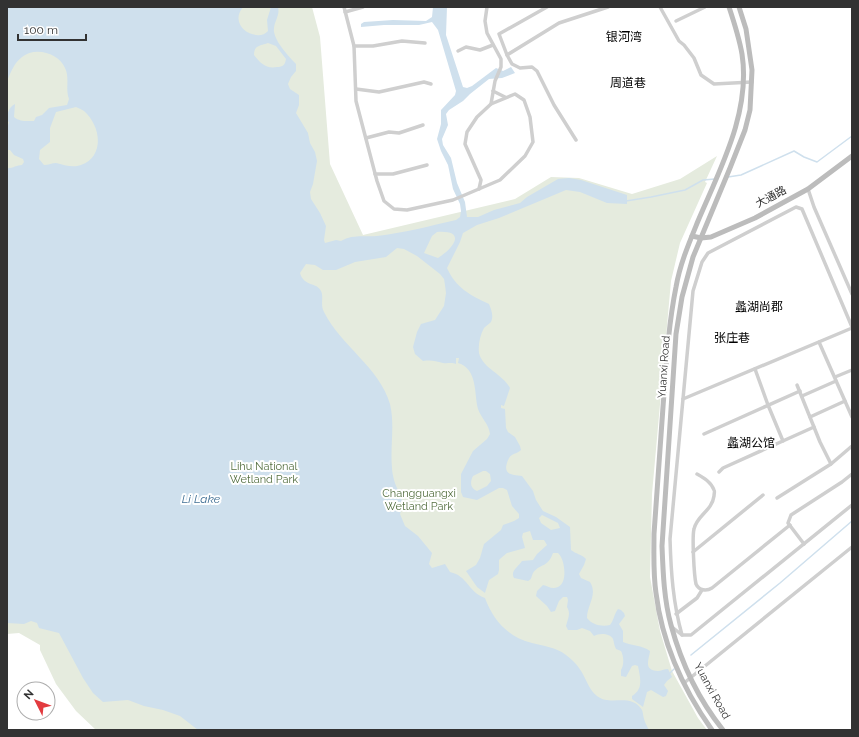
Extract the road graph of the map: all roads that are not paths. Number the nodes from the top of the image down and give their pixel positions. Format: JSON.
{"nodes":[{"id":1,"x":344,"y":7,"type":"edge"},
{"id":2,"x":363,"y":7,"type":"edge"},
{"id":3,"x":487,"y":7,"type":"edge"},
{"id":4,"x":547,"y":7,"type":"edge"},
{"id":5,"x":608,"y":7,"type":"edge"},
{"id":6,"x":660,"y":7,"type":"edge"},
{"id":7,"x":706,"y":7,"type":"edge"},
{"id":8,"x":729,"y":7,"type":"edge"},
{"id":9,"x":739,"y":7,"type":"edge"},
{"id":10,"x":345,"y":12,"type":"junction"},
{"id":11,"x":676,"y":22,"type":"dead end"},
{"id":12,"x":425,"y":42,"type":"dead end"},
{"id":13,"x":494,"y":45,"type":"junction"},
{"id":14,"x":354,"y":46,"type":"junction"},
{"id":15,"x":458,"y":51,"type":"dead end"},
{"id":16,"x":507,"y":55,"type":"junction"},
{"id":17,"x":743,"y":82,"type":"junction"},
{"id":18,"x":752,"y":82,"type":"junction"},
{"id":19,"x":431,"y":84,"type":"dead end"},
{"id":20,"x":356,"y":89,"type":"junction"},
{"id":21,"x":493,"y":92,"type":"junction"},
{"id":22,"x":505,"y":97,"type":"junction"},
{"id":23,"x":491,"y":104,"type":"junction"},
{"id":24,"x":423,"y":125,"type":"dead end"},
{"id":25,"x":366,"y":138,"type":"junction"},
{"id":26,"x":576,"y":140,"type":"dead end"},
{"id":27,"x":852,"y":156,"type":"edge"},
{"id":28,"x":427,"y":165,"type":"dead end"},
{"id":29,"x":375,"y":174,"type":"junction"},
{"id":30,"x":481,"y":180,"type":"junction"},
{"id":31,"x":490,"y":184,"type":"junction"},
{"id":32,"x":478,"y":189,"type":"junction"},
{"id":33,"x":808,"y":189,"type":"junction"},
{"id":34,"x":692,"y":236,"type":"junction"},
{"id":35,"x":701,"y":238,"type":"junction"},
{"id":36,"x":852,"y":294,"type":"edge"},
{"id":37,"x":852,"y":328,"type":"edge"},
{"id":38,"x":819,"y":342,"type":"junction"},
{"id":39,"x":755,"y":369,"type":"junction"},
{"id":40,"x":852,"y":370,"type":"edge"},
{"id":41,"x":836,"y":379,"type":"junction"},
{"id":42,"x":797,"y":385,"type":"dead end"},
{"id":43,"x":800,"y":391,"type":"junction"},
{"id":44,"x":802,"y":396,"type":"junction"},
{"id":45,"x":683,"y":399,"type":"junction"},
{"id":46,"x":845,"y":401,"type":"junction"},
{"id":47,"x":768,"y":405,"type":"junction"},
{"id":48,"x":851,"y":415,"type":"edge"},
{"id":49,"x":810,"y":417,"type":"junction"},
{"id":50,"x":814,"y":428,"type":"junction"},
{"id":51,"x":704,"y":434,"type":"dead end"},
{"id":52,"x":783,"y":441,"type":"junction"},
{"id":53,"x":852,"y":446,"type":"edge"},
{"id":54,"x":831,"y":464,"type":"junction"},
{"id":55,"x":719,"y":472,"type":"dead end"},
{"id":56,"x":697,"y":474,"type":"dead end"},
{"id":57,"x":852,"y":474,"type":"edge"},
{"id":58,"x":763,"y":495,"type":"dead end"},
{"id":59,"x":777,"y":498,"type":"dead end"},
{"id":60,"x":852,"y":505,"type":"edge"},
{"id":61,"x":790,"y":526,"type":"junction"},
{"id":62,"x":804,"y":544,"type":"junction"},
{"id":63,"x":852,"y":548,"type":"edge"},
{"id":64,"x":693,"y":552,"type":"junction"},
{"id":65,"x":702,"y":590,"type":"junction"},
{"id":66,"x":676,"y":614,"type":"junction"},
{"id":67,"x":671,"y":625,"type":"junction"},
{"id":68,"x":682,"y":635,"type":"junction"},
{"id":69,"x":692,"y":678,"type":"junction"},
{"id":70,"x":684,"y":683,"type":"junction"},
{"id":71,"x":712,"y":730,"type":"edge"},
{"id":72,"x":723,"y":730,"type":"edge"}],
"edges":[{"from":1,"to":10,"type":"street"},
{"from":2,"to":10,"type":"street"},
{"from":3,"to":13,"type":"street"},
{"from":4,"to":16,"type":"street"},
{"from":5,"to":16,"type":"street"},
{"from":6,"to":17,"type":"street"},
{"from":7,"to":11,"type":"street"},
{"from":8,"to":17,"type":"main road","name":"Yuanxi Road"},
{"from":9,"to":18,"type":"main road","name":"Yuanxi Road"},
{"from":10,"to":14,"type":"street"},
{"from":12,"to":14,"type":"street"},
{"from":13,"to":15,"type":"street"},
{"from":13,"to":21,"type":"street"},
{"from":14,"to":20,"type":"street"},
{"from":16,"to":26,"type":"street"},
{"from":17,"to":18,"type":"street"},
{"from":17,"to":34,"type":"main road","name":"Yuanxi Road"},
{"from":18,"to":35,"type":"main road","name":"Yuanxi Road"},
{"from":19,"to":20,"type":"street"},
{"from":20,"to":25,"type":"street"},
{"from":21,"to":22,"type":"street"},
{"from":21,"to":23,"type":"street"},
{"from":22,"to":23,"type":"street"},
{"from":22,"to":31,"type":"street"},
{"from":23,"to":30,"type":"street"},
{"from":24,"to":25,"type":"street"},
{"from":25,"to":29,"type":"street"},
{"from":27,"to":33,"type":"main road","name":"大通路"},
{"from":28,"to":29,"type":"street"},
{"from":29,"to":32,"type":"street"},
{"from":30,"to":31,"type":"street"},
{"from":30,"to":32,"type":"street"},
{"from":31,"to":32,"type":"street"},
{"from":33,"to":35,"type":"main road","name":"大通路"},
{"from":33,"to":36,"type":"street"},
{"from":34,"to":35,"type":"main road","name":"大通路"},
{"from":34,"to":70,"type":"main road","name":"Yuanxi Road"},
{"from":35,"to":67,"type":"main road","name":"Yuanxi Road"},
{"from":37,"to":38,"type":"street"},
{"from":37,"to":45,"type":"street"},
{"from":38,"to":39,"type":"street"},
{"from":38,"to":41,"type":"street"},
{"from":39,"to":45,"type":"street"},
{"from":39,"to":47,"type":"street"},
{"from":40,"to":41,"type":"street"},
{"from":41,"to":44,"type":"street"},
{"from":41,"to":46,"type":"street"},
{"from":42,"to":43,"type":"street"},
{"from":43,"to":44,"type":"street"},
{"from":43,"to":47,"type":"street"},
{"from":44,"to":49,"type":"street"},
{"from":45,"to":66,"type":"street"},
{"from":46,"to":48,"type":"street"},
{"from":46,"to":49,"type":"street"},
{"from":47,"to":51,"type":"street"},
{"from":47,"to":52,"type":"street"},
{"from":49,"to":50,"type":"street"},
{"from":50,"to":52,"type":"street"},
{"from":50,"to":54,"type":"street"},
{"from":52,"to":55,"type":"street"},
{"from":53,"to":54,"type":"street"},
{"from":54,"to":59,"type":"street"},
{"from":56,"to":64,"type":"street"},
{"from":57,"to":61,"type":"street"},
{"from":58,"to":64,"type":"street"},
{"from":60,"to":62,"type":"street"},
{"from":61,"to":62,"type":"street"},
{"from":61,"to":65,"type":"street"},
{"from":62,"to":68,"type":"street"},
{"from":63,"to":69,"type":"street"},
{"from":64,"to":65,"type":"street"},
{"from":65,"to":66,"type":"street"},
{"from":66,"to":68,"type":"street"},
{"from":67,"to":68,"type":"street"},
{"from":67,"to":69,"type":"main road","name":"Yuanxi Road"},
{"from":69,"to":70,"type":"street"},
{"from":69,"to":72,"type":"main road","name":"Yuanxi Road"},
{"from":70,"to":71,"type":"main road","name":"Yuanxi Road"}]}
